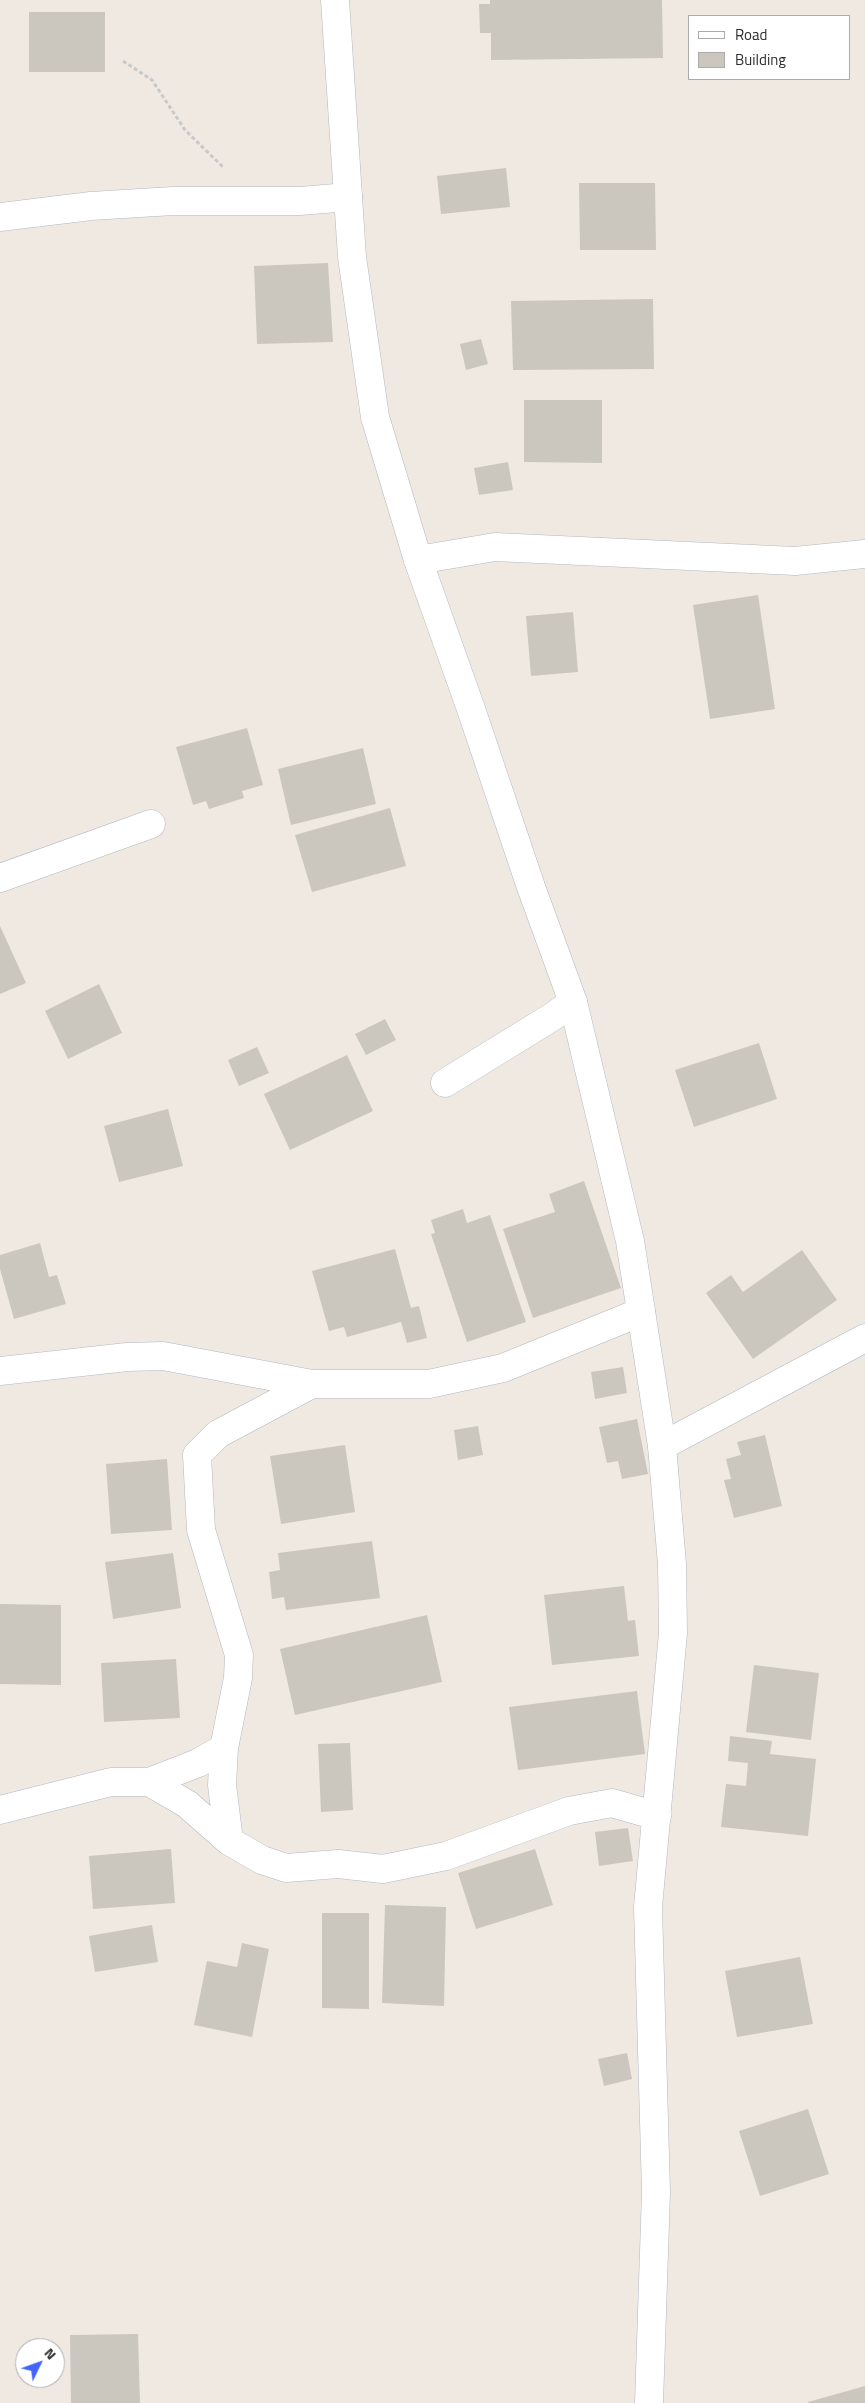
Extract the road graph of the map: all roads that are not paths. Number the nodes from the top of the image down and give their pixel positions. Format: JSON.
{"nodes":[{"id":1,"x":336,"y":0,"type":"edge"},
{"id":2,"x":348,"y":197,"type":"junction"},
{"id":3,"x":0,"y":217,"type":"edge"},
{"id":4,"x":865,"y":554,"type":"edge"},
{"id":5,"x":418,"y":560,"type":"junction"},
{"id":6,"x":151,"y":824,"type":"dead end"},
{"id":7,"x":0,"y":878,"type":"edge"},
{"id":8,"x":573,"y":1002,"type":"junction"},
{"id":9,"x":445,"y":1082,"type":"dead end"},
{"id":10,"x":641,"y":1312,"type":"junction"},
{"id":11,"x":865,"y":1338,"type":"edge"},
{"id":12,"x":0,"y":1371,"type":"edge"},
{"id":13,"x":312,"y":1384,"type":"junction"},
{"id":14,"x":662,"y":1446,"type":"junction"},
{"id":15,"x":224,"y":1748,"type":"junction"},
{"id":16,"x":149,"y":1782,"type":"junction"},
{"id":17,"x":0,"y":1810,"type":"edge"},
{"id":18,"x":657,"y":1816,"type":"junction"},
{"id":19,"x":229,"y":1841,"type":"junction"},
{"id":20,"x":649,"y":2403,"type":"edge"}],
"edges":[{"from":1,"to":2,"type":"street"},
{"from":2,"to":3,"type":"street"},
{"from":2,"to":5,"type":"street"},
{"from":4,"to":5,"type":"street"},
{"from":5,"to":8,"type":"street"},
{"from":6,"to":7,"type":"street"},
{"from":8,"to":9,"type":"street"},
{"from":8,"to":10,"type":"street"},
{"from":10,"to":13,"type":"street"},
{"from":10,"to":14,"type":"street"},
{"from":11,"to":14,"type":"street"},
{"from":12,"to":13,"type":"street"},
{"from":13,"to":15,"type":"street"},
{"from":14,"to":18,"type":"street"},
{"from":15,"to":16,"type":"street"},
{"from":15,"to":19,"type":"street"},
{"from":16,"to":17,"type":"street"},
{"from":16,"to":19,"type":"street"},
{"from":18,"to":19,"type":"street"},
{"from":18,"to":20,"type":"street"}]}
